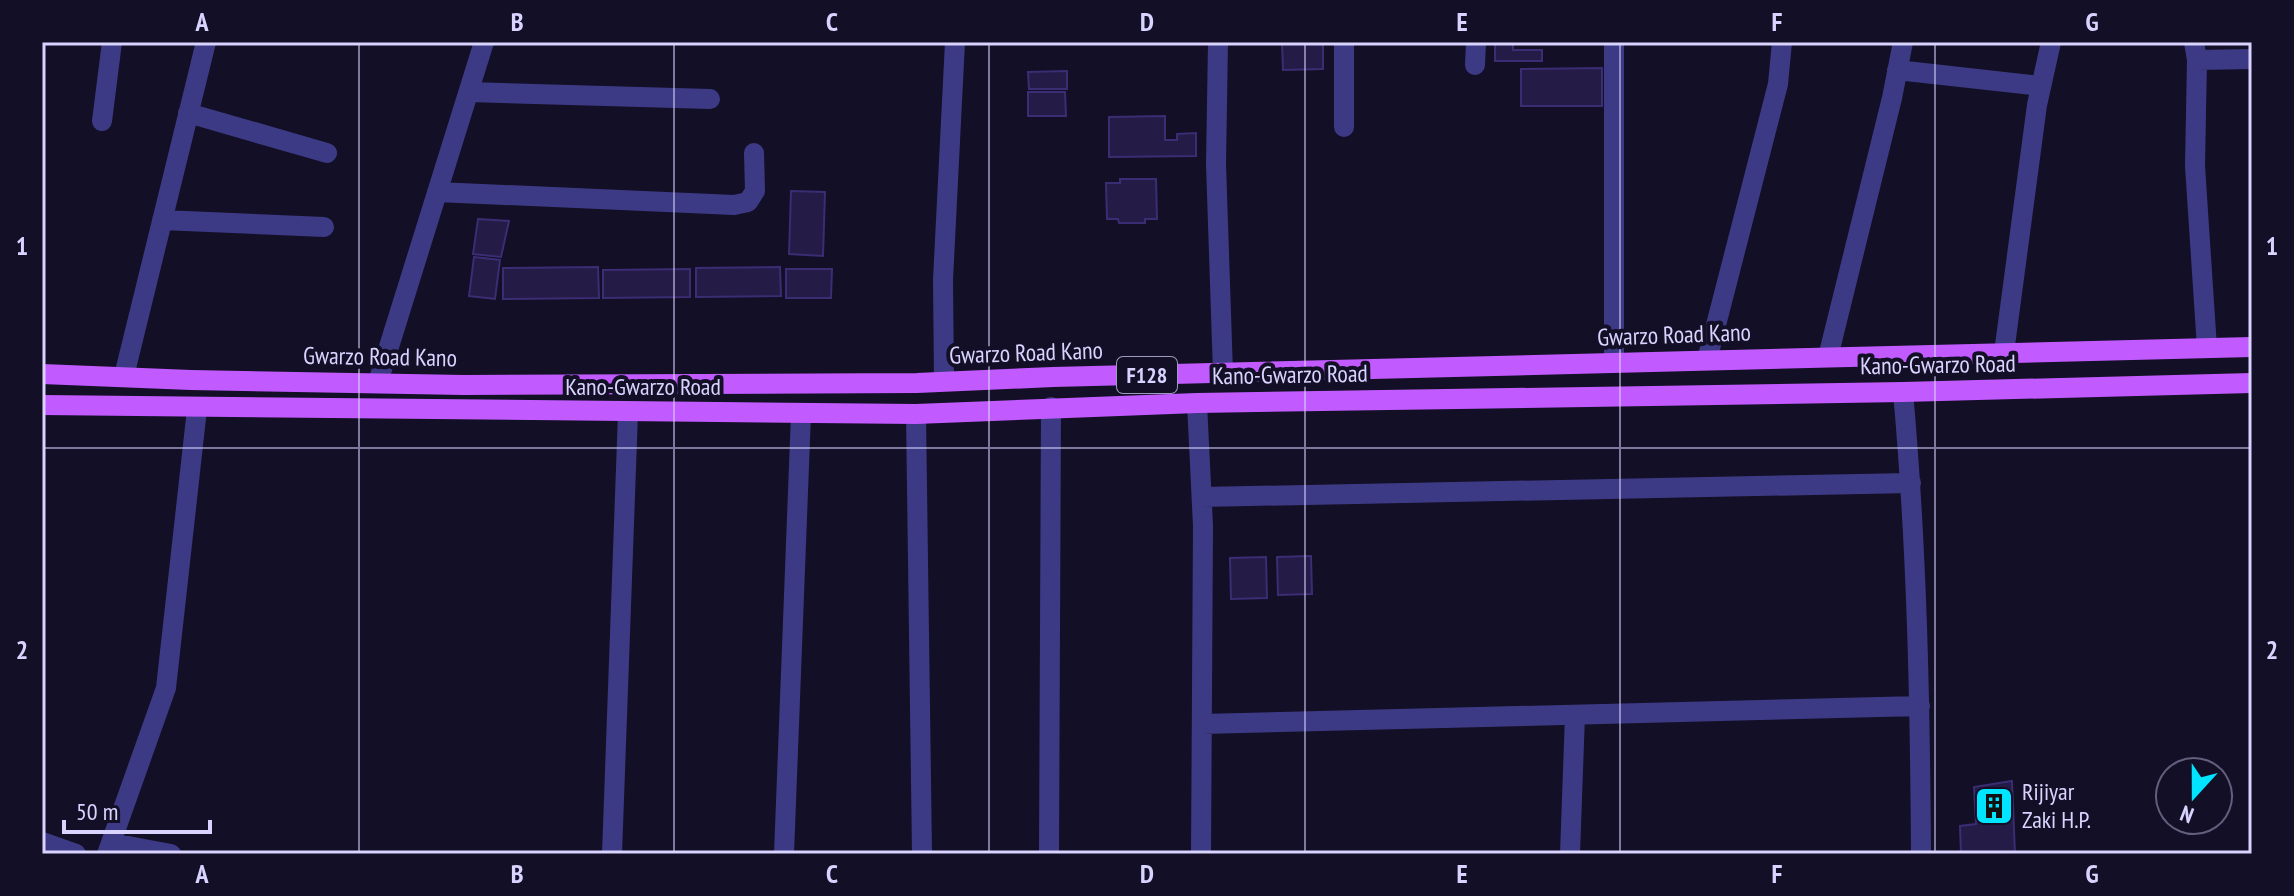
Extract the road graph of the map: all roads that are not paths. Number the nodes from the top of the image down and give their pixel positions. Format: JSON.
{"nodes":[{"id":1,"x":112,"y":42,"type":"edge"},
{"id":2,"x":206,"y":42,"type":"edge"},
{"id":3,"x":484,"y":42,"type":"edge"},
{"id":4,"x":955,"y":42,"type":"edge"},
{"id":5,"x":1218,"y":42,"type":"edge"},
{"id":6,"x":1344,"y":42,"type":"edge"},
{"id":7,"x":1476,"y":42,"type":"edge"},
{"id":8,"x":1614,"y":42,"type":"edge"},
{"id":9,"x":1782,"y":42,"type":"edge"},
{"id":10,"x":1903,"y":42,"type":"edge"},
{"id":11,"x":2051,"y":42,"type":"edge"},
{"id":12,"x":2196,"y":51,"type":"edge"},
{"id":13,"x":2252,"y":59,"type":"edge"},
{"id":14,"x":1475,"y":65,"type":"dead end"},
{"id":15,"x":1897,"y":70,"type":"junction"},
{"id":16,"x":2041,"y":86,"type":"junction"},
{"id":17,"x":469,"y":92,"type":"junction"},
{"id":18,"x":710,"y":99,"type":"dead end"},
{"id":19,"x":188,"y":113,"type":"junction"},
{"id":20,"x":102,"y":121,"type":"dead end"},
{"id":21,"x":1344,"y":127,"type":"dead end"},
{"id":22,"x":327,"y":153,"type":"dead end"},
{"id":23,"x":754,"y":153,"type":"dead end"},
{"id":24,"x":437,"y":192,"type":"junction"},
{"id":25,"x":162,"y":220,"type":"junction"},
{"id":26,"x":324,"y":227,"type":"dead end"},
{"id":27,"x":2252,"y":347,"type":"edge"},
{"id":28,"x":2207,"y":348,"type":"junction"},
{"id":29,"x":2004,"y":353,"type":"junction"},
{"id":30,"x":1828,"y":357,"type":"junction"},
{"id":31,"x":1707,"y":360,"type":"junction"},
{"id":32,"x":1614,"y":363,"type":"junction"},
{"id":33,"x":1404,"y":368,"type":"junction"},
{"id":34,"x":1223,"y":373,"type":"junction"},
{"id":35,"x":42,"y":374,"type":"edge"},
{"id":36,"x":124,"y":376,"type":"junction"},
{"id":37,"x":944,"y":381,"type":"junction"},
{"id":38,"x":378,"y":382,"type":"junction"},
{"id":39,"x":2252,"y":383,"type":"edge"},
{"id":40,"x":1903,"y":392,"type":"junction"},
{"id":41,"x":1407,"y":399,"type":"junction"},
{"id":42,"x":1197,"y":403,"type":"junction"},
{"id":43,"x":42,"y":405,"type":"edge"},
{"id":44,"x":1051,"y":407,"type":"junction"},
{"id":45,"x":197,"y":409,"type":"junction"},
{"id":46,"x":628,"y":413,"type":"junction"},
{"id":47,"x":801,"y":414,"type":"junction"},
{"id":48,"x":916,"y":414,"type":"junction"},
{"id":49,"x":1911,"y":483,"type":"junction"},
{"id":50,"x":1202,"y":497,"type":"junction"},
{"id":51,"x":1920,"y":706,"type":"junction"},
{"id":52,"x":1575,"y":715,"type":"junction"},
{"id":53,"x":1202,"y":724,"type":"junction"},
{"id":54,"x":42,"y":842,"type":"edge"},
{"id":55,"x":109,"y":849,"type":"edge"},
{"id":56,"x":76,"y":854,"type":"edge"},
{"id":57,"x":171,"y":854,"type":"edge"},
{"id":58,"x":612,"y":854,"type":"edge"},
{"id":59,"x":784,"y":854,"type":"edge"},
{"id":60,"x":922,"y":854,"type":"edge"},
{"id":61,"x":1049,"y":854,"type":"edge"},
{"id":62,"x":1201,"y":854,"type":"edge"},
{"id":63,"x":1570,"y":854,"type":"edge"},
{"id":64,"x":1921,"y":854,"type":"edge"}],
"edges":[{"from":1,"to":20,"type":"street"},
{"from":2,"to":19,"type":"street"},
{"from":3,"to":17,"type":"street"},
{"from":4,"to":37,"type":"street"},
{"from":5,"to":34,"type":"street"},
{"from":6,"to":21,"type":"street"},
{"from":7,"to":14,"type":"street"},
{"from":8,"to":32,"type":"street"},
{"from":9,"to":31,"type":"street"},
{"from":10,"to":15,"type":"street"},
{"from":11,"to":16,"type":"street"},
{"from":12,"to":13,"type":"street"},
{"from":12,"to":28,"type":"street"},
{"from":15,"to":16,"type":"street"},
{"from":15,"to":30,"type":"street"},
{"from":16,"to":29,"type":"street"},
{"from":17,"to":18,"type":"street"},
{"from":17,"to":24,"type":"street"},
{"from":19,"to":22,"type":"street"},
{"from":19,"to":25,"type":"street"},
{"from":23,"to":24,"type":"street"},
{"from":24,"to":38,"type":"street"},
{"from":25,"to":26,"type":"street"},
{"from":25,"to":36,"type":"street"},
{"from":27,"to":28,"type":"main road","name":"Gwarzo Road Kano","number":"F128"},
{"from":28,"to":29,"type":"main road","name":"Gwarzo Road Kano","number":"F128"},
{"from":29,"to":30,"type":"main road","name":"Gwarzo Road Kano","number":"F128"},
{"from":30,"to":31,"type":"main road","name":"Gwarzo Road Kano","number":"F128"},
{"from":31,"to":32,"type":"main road","name":"Gwarzo Road Kano","number":"F128"},
{"from":32,"to":33,"type":"main road","name":"Gwarzo Road Kano","number":"F128"},
{"from":33,"to":34,"type":"main road","name":"Gwarzo Road Kano","number":"F128"},
{"from":33,"to":41,"type":"main road"},
{"from":34,"to":37,"type":"main road","name":"Gwarzo Road Kano","number":"F128"},
{"from":35,"to":36,"type":"main road","name":"Gwarzo Road Kano","number":"F128"},
{"from":36,"to":38,"type":"main road","name":"Gwarzo Road Kano","number":"F128"},
{"from":37,"to":38,"type":"main road","name":"Gwarzo Road Kano","number":"F128"},
{"from":39,"to":40,"type":"main road","name":"Kano-Gwarzo Road","number":"F128"},
{"from":40,"to":41,"type":"main road","name":"Kano-Gwarzo Road","number":"F128"},
{"from":40,"to":49,"type":"street"},
{"from":41,"to":42,"type":"main road","name":"Kano-Gwarzo Road","number":"F128"},
{"from":42,"to":44,"type":"main road","name":"Kano-Gwarzo Road","number":"F128"},
{"from":42,"to":50,"type":"street"},
{"from":43,"to":45,"type":"main road","name":"Kano-Gwarzo Road","number":"F128"},
{"from":44,"to":48,"type":"main road","name":"Kano-Gwarzo Road","number":"F128"},
{"from":44,"to":61,"type":"street"},
{"from":45,"to":46,"type":"main road","name":"Kano-Gwarzo Road","number":"F128"},
{"from":45,"to":55,"type":"street"},
{"from":46,"to":47,"type":"main road","name":"Kano-Gwarzo Road","number":"F128"},
{"from":46,"to":58,"type":"street"},
{"from":47,"to":48,"type":"main road","name":"Kano-Gwarzo Road","number":"F128"},
{"from":47,"to":59,"type":"street"},
{"from":48,"to":60,"type":"street"},
{"from":49,"to":50,"type":"street"},
{"from":49,"to":51,"type":"street"},
{"from":50,"to":53,"type":"street"},
{"from":51,"to":52,"type":"street"},
{"from":51,"to":64,"type":"street"},
{"from":52,"to":53,"type":"street"},
{"from":52,"to":63,"type":"street"},
{"from":53,"to":62,"type":"street"},
{"from":54,"to":56,"type":"street"},
{"from":55,"to":57,"type":"street"}]}
